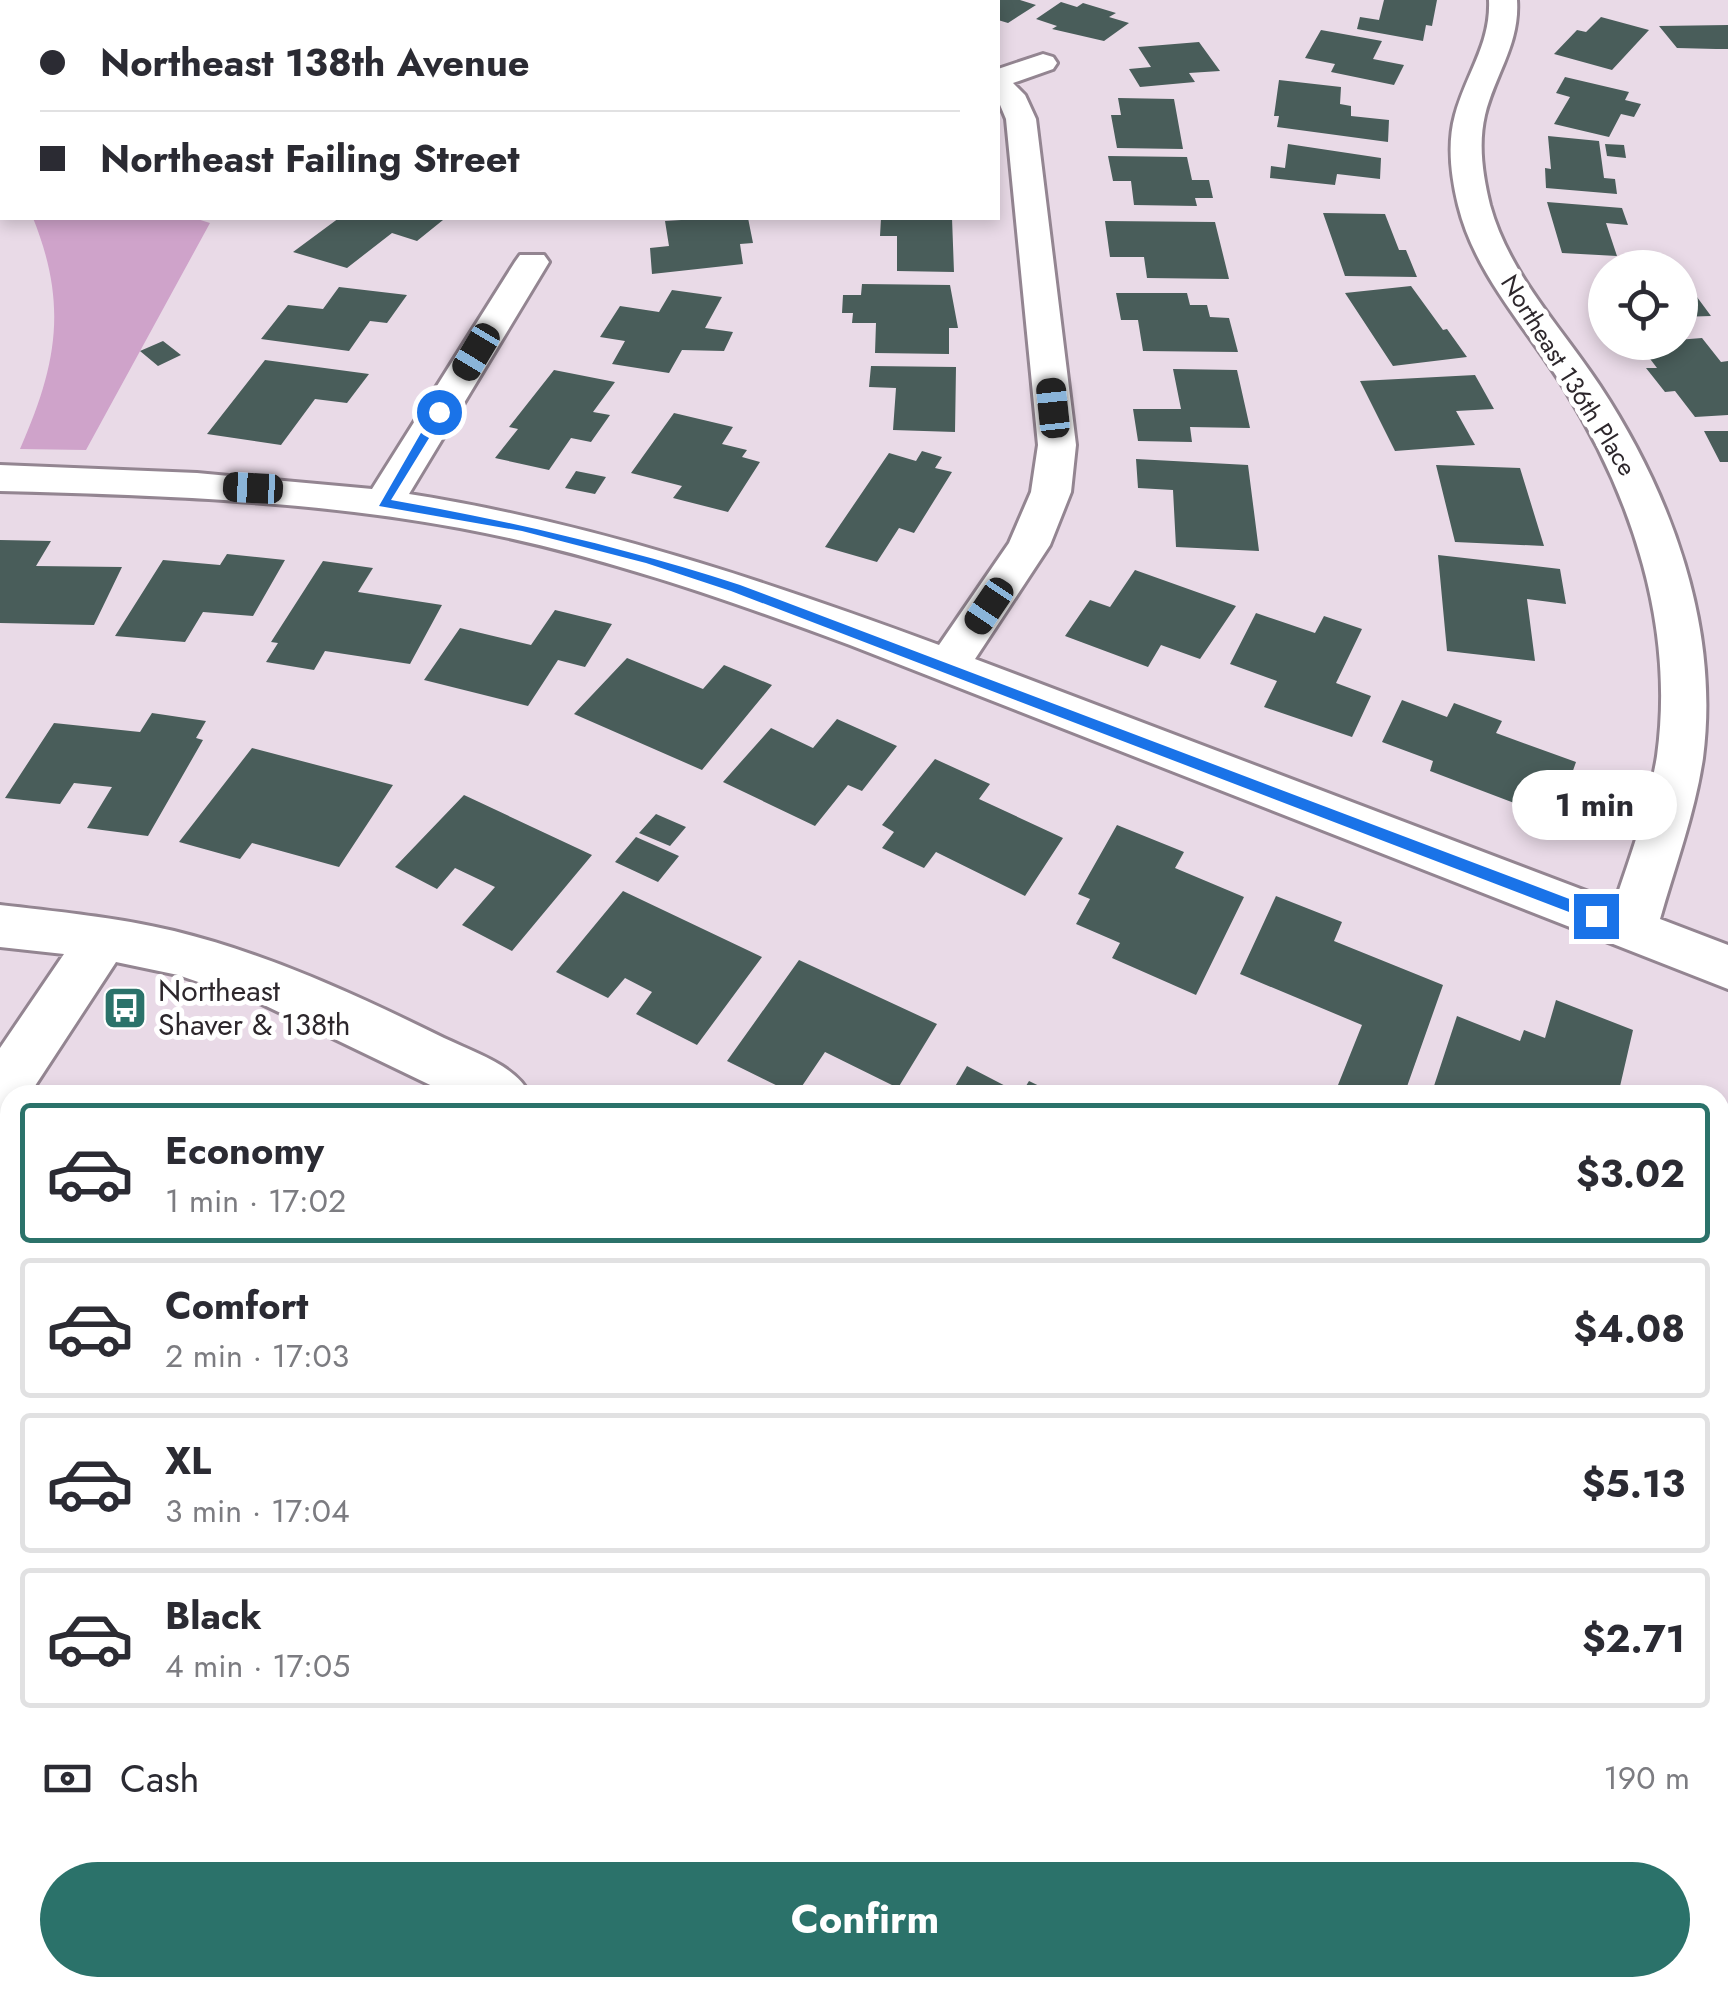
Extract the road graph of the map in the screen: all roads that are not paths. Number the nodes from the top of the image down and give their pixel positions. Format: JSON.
{"nodes":[{"id":1,"x":1503,"y":0,"type":"edge"},
{"id":2,"x":1044,"y":63,"type":"dead end"},
{"id":3,"x":1000,"y":77,"type":"edge"},
{"id":4,"x":1000,"y":88,"type":"edge"},
{"id":5,"x":532,"y":262,"type":"dead end"},
{"id":6,"x":0,"y":478,"type":"edge"},
{"id":7,"x":384,"y":503,"type":"junction"},
{"id":8,"x":948,"y":666,"type":"junction"},
{"id":9,"x":0,"y":926,"type":"edge"},
{"id":10,"x":1632,"y":930,"type":"junction"},
{"id":11,"x":104,"y":938,"type":"junction"},
{"id":12,"x":1728,"y":967,"type":"edge"},
{"id":13,"x":5,"y":1085,"type":"edge"},
{"id":14,"x":482,"y":1085,"type":"edge"}],
"edges":[{"from":1,"to":10,"type":"street","name":"Northeast 136th Place"},
{"from":2,"to":3,"type":"street"},
{"from":4,"to":8,"type":"street"},
{"from":5,"to":7,"type":"street"},
{"from":6,"to":7,"type":"street"},
{"from":7,"to":8,"type":"street"},
{"from":8,"to":10,"type":"street"},
{"from":9,"to":11,"type":"street"},
{"from":10,"to":12,"type":"street"},
{"from":11,"to":13,"type":"street"},
{"from":11,"to":14,"type":"street"}]}
